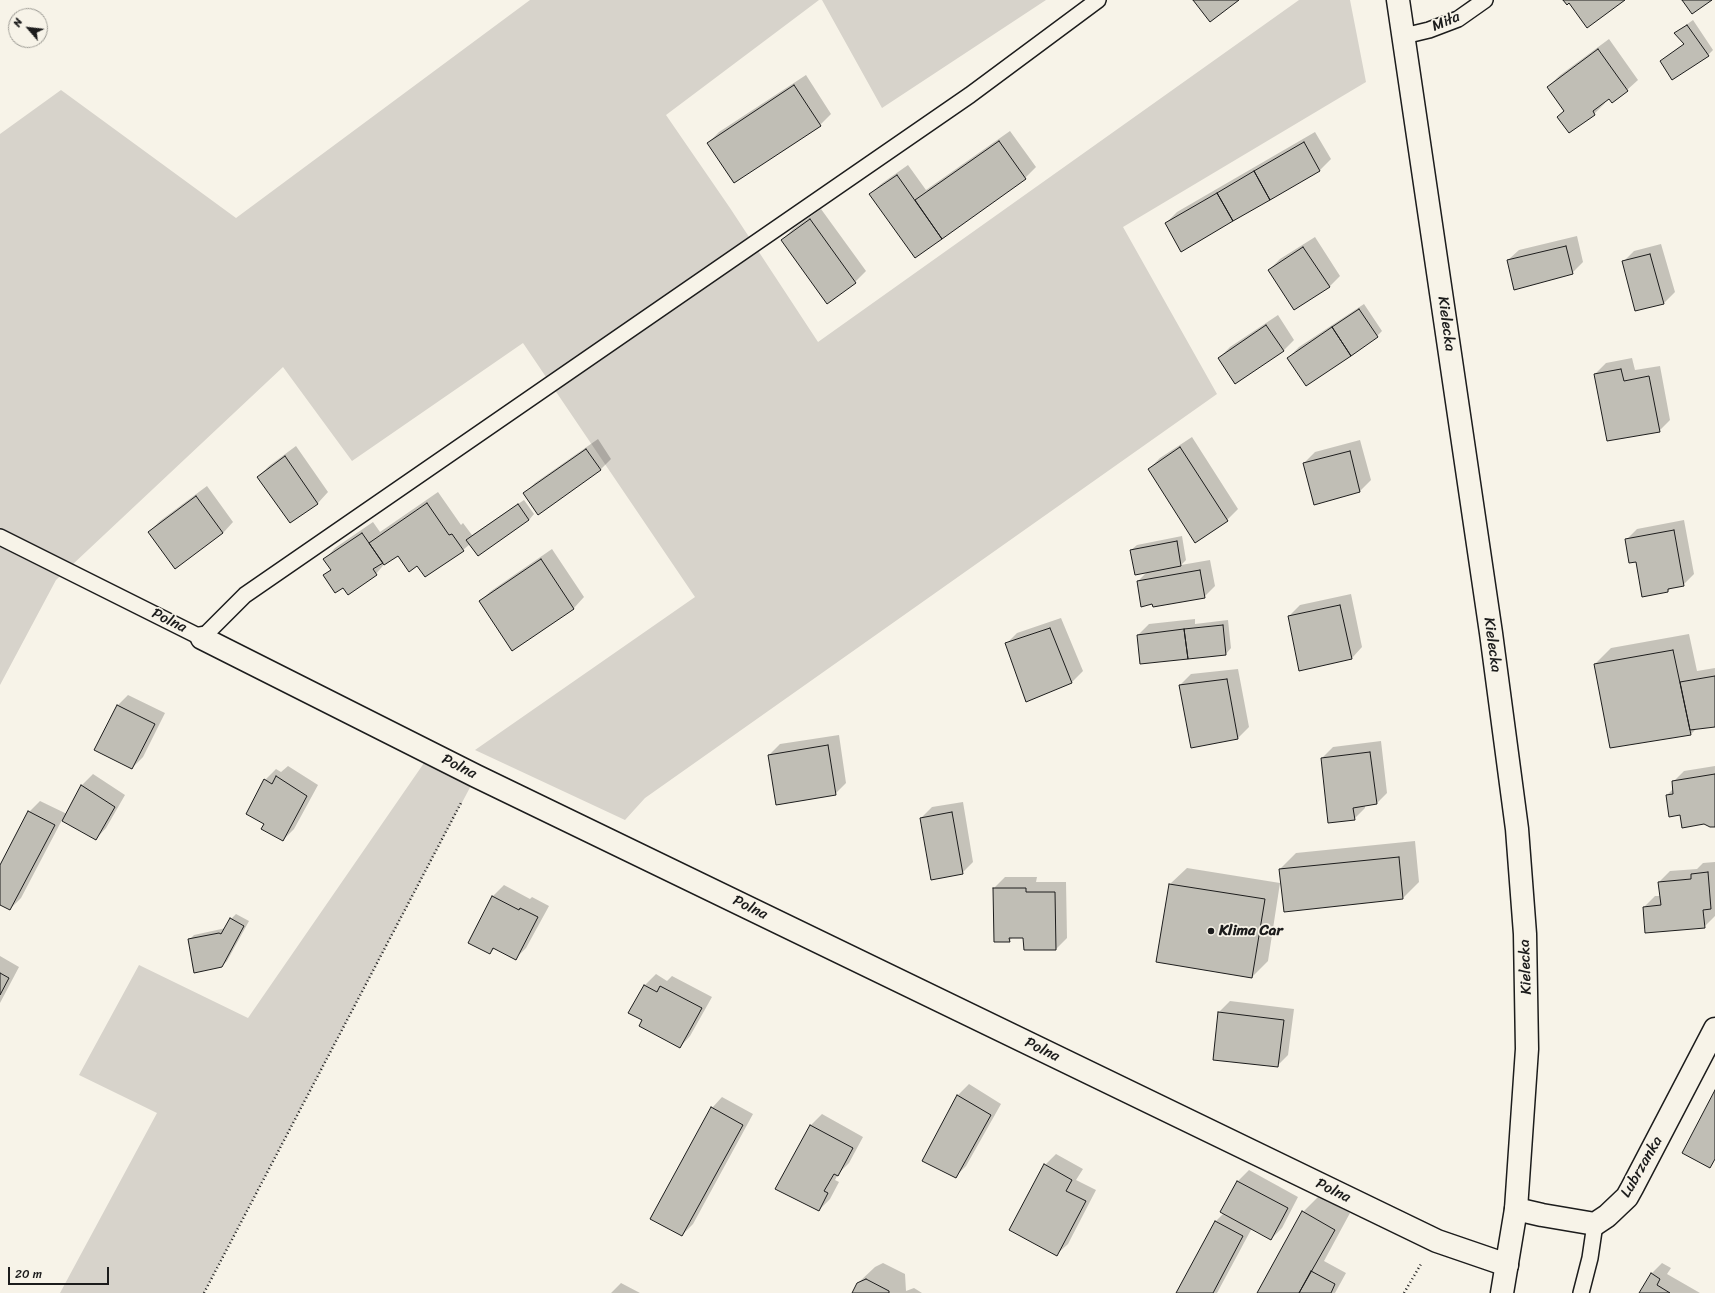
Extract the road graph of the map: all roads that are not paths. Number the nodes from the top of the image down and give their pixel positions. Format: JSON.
{"nodes":[{"id":1,"x":1098,"y":0,"type":"edge"},
{"id":2,"x":1398,"y":0,"type":"edge"},
{"id":3,"x":1485,"y":0,"type":"edge"},
{"id":4,"x":1404,"y":36,"type":"junction"},
{"id":5,"x":0,"y":537,"type":"edge"},
{"id":6,"x":202,"y":638,"type":"junction"},
{"id":7,"x":1715,"y":1029,"type":"edge"},
{"id":8,"x":1516,"y":1209,"type":"junction"},
{"id":9,"x":1595,"y":1224,"type":"junction"},
{"id":10,"x":1507,"y":1265,"type":"junction"},
{"id":11,"x":1502,"y":1293,"type":"edge"},
{"id":12,"x":1581,"y":1293,"type":"edge"}],
"edges":[{"from":1,"to":6,"type":"lane"},
{"from":2,"to":4,"type":"street","name":"Kielecka"},
{"from":3,"to":4,"type":"lane","name":"Miła"},
{"from":4,"to":8,"type":"street","name":"Kielecka"},
{"from":5,"to":6,"type":"lane","name":"Polna"},
{"from":6,"to":10,"type":"street","name":"Polna"},
{"from":7,"to":9,"type":"street","name":"Lubrzanka"},
{"from":8,"to":9,"type":"street"},
{"from":8,"to":10,"type":"street","name":"Kielecka"},
{"from":9,"to":12,"type":"lane"},
{"from":10,"to":11,"type":"street","name":"Kielecka"}]}
